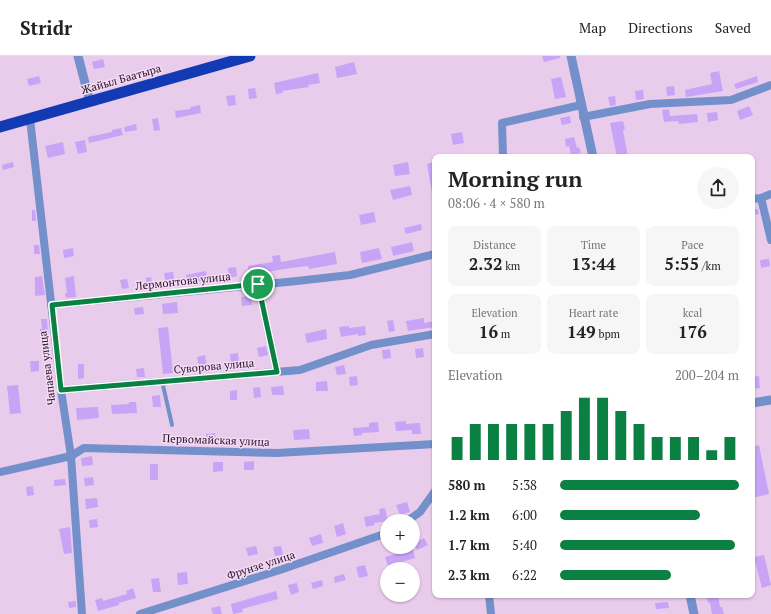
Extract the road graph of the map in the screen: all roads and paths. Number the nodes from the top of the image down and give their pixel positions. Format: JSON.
{"nodes":[{"id":1,"x":78,"y":56,"type":"edge"},
{"id":2,"x":250,"y":56,"type":"edge"},
{"id":3,"x":571,"y":56,"type":"edge"},
{"id":4,"x":771,"y":85,"type":"edge"},
{"id":5,"x":90,"y":102,"type":"junction"},
{"id":6,"x":581,"y":105,"type":"junction"},
{"id":7,"x":584,"y":117,"type":"junction"},
{"id":8,"x":30,"y":119,"type":"junction"},
{"id":9,"x":0,"y":128,"type":"edge"},
{"id":10,"x":503,"y":154,"type":"edge"},
{"id":11,"x":592,"y":154,"type":"edge"},
{"id":12,"x":771,"y":194,"type":"edge"},
{"id":13,"x":761,"y":198,"type":"junction"},
{"id":14,"x":755,"y":199,"type":"edge"},
{"id":15,"x":771,"y":240,"type":"edge"},
{"id":16,"x":432,"y":255,"type":"edge"},
{"id":17,"x":258,"y":284,"type":"junction"},
{"id":18,"x":52,"y":305,"type":"junction"},
{"id":19,"x":432,"y":335,"type":"edge"},
{"id":20,"x":277,"y":372,"type":"junction"},
{"id":21,"x":162,"y":381,"type":"junction"},
{"id":22,"x":61,"y":390,"type":"junction"},
{"id":23,"x":771,"y":400,"type":"edge"},
{"id":24,"x":755,"y":403,"type":"edge"},
{"id":25,"x":172,"y":425,"type":"dead end"},
{"id":26,"x":432,"y":444,"type":"edge"},
{"id":27,"x":71,"y":456,"type":"junction"},
{"id":28,"x":0,"y":472,"type":"edge"},
{"id":29,"x":432,"y":495,"type":"edge"},
{"id":30,"x":417,"y":514,"type":"edge"},
{"id":31,"x":380,"y":536,"type":"edge"},
{"id":32,"x":489,"y":598,"type":"edge"},
{"id":33,"x":691,"y":598,"type":"edge"},
{"id":34,"x":82,"y":614,"type":"edge"},
{"id":35,"x":140,"y":614,"type":"edge"},
{"id":36,"x":491,"y":614,"type":"edge"},
{"id":37,"x":694,"y":614,"type":"edge"}],
"edges":[{"from":1,"to":5,"type":"street"},
{"from":2,"to":5,"type":"highway","name":"Жайыл Баатыра"},
{"from":3,"to":6,"type":"street"},
{"from":4,"to":7,"type":"street"},
{"from":5,"to":8,"type":"highway","name":"Жайыл Баатыра"},
{"from":6,"to":7,"type":"street"},
{"from":6,"to":10,"type":"street"},
{"from":7,"to":11,"type":"street"},
{"from":8,"to":9,"type":"highway","name":"Жайыл Баатыра"},
{"from":8,"to":18,"type":"street","name":"Чапаева улица"},
{"from":12,"to":13,"type":"street"},
{"from":13,"to":14,"type":"street"},
{"from":13,"to":15,"type":"street"},
{"from":16,"to":17,"type":"street","name":"Лермонтова улица"},
{"from":17,"to":18,"type":"street","name":"Лермонтова улица"},
{"from":17,"to":20,"type":"street"},
{"from":18,"to":22,"type":"street","name":"Чапаева улица"},
{"from":19,"to":20,"type":"street","name":"Суворова улица"},
{"from":20,"to":21,"type":"street","name":"Суворова улица"},
{"from":21,"to":22,"type":"street","name":"Суворова улица"},
{"from":21,"to":25,"type":"lane"},
{"from":22,"to":27,"type":"street","name":"Чапаева улица"},
{"from":23,"to":24,"type":"street"},
{"from":26,"to":27,"type":"street","name":"Первомайская улица"},
{"from":27,"to":28,"type":"street","name":"Первомайская улица"},
{"from":27,"to":34,"type":"street","name":"Чапаева улица"},
{"from":29,"to":30,"type":"street"},
{"from":31,"to":35,"type":"street","name":"Фрунзе улица"},
{"from":32,"to":36,"type":"street"},
{"from":33,"to":37,"type":"street"}]}
